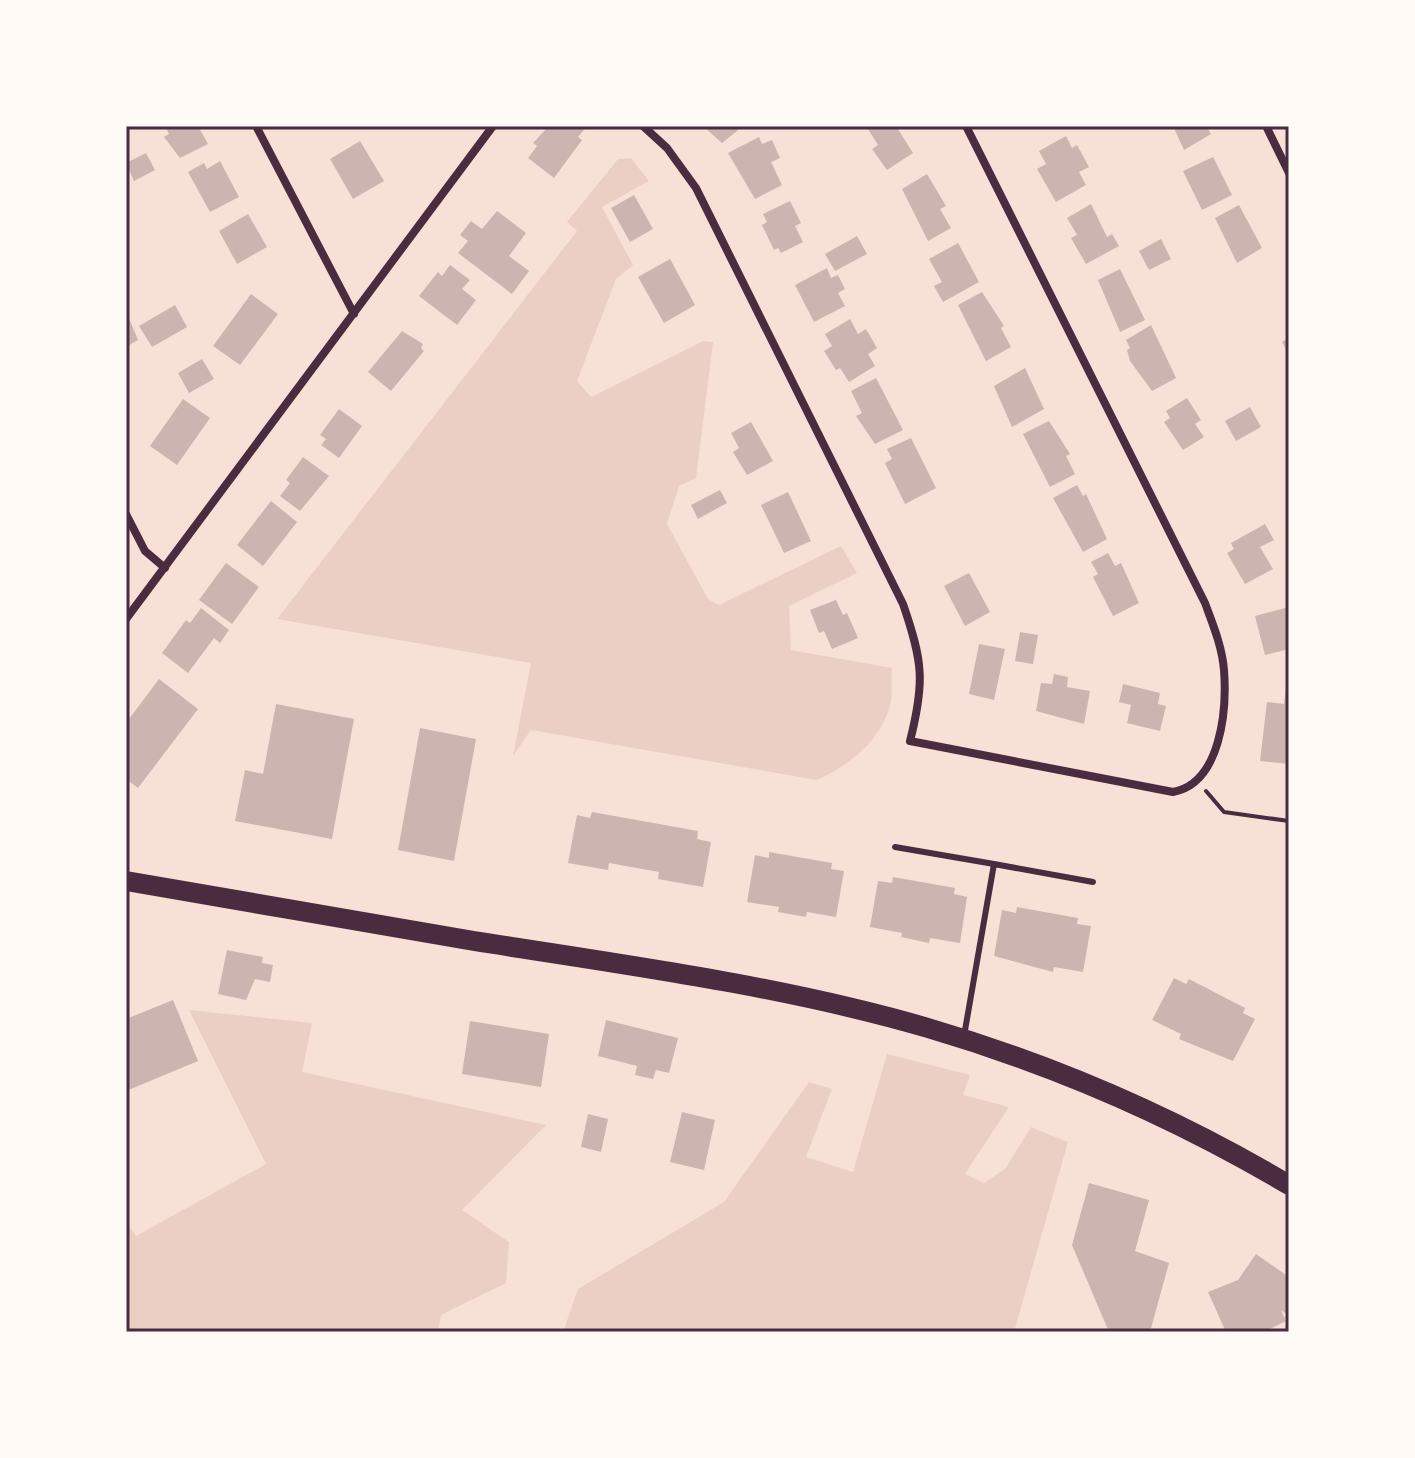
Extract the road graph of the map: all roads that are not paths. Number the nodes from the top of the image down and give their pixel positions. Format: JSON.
{"nodes":[{"id":1,"x":256,"y":126,"type":"edge"},
{"id":2,"x":493,"y":126,"type":"edge"},
{"id":3,"x":643,"y":126,"type":"edge"},
{"id":4,"x":966,"y":126,"type":"edge"},
{"id":5,"x":1266,"y":126,"type":"edge"},
{"id":6,"x":1289,"y":173,"type":"edge"},
{"id":7,"x":354,"y":314,"type":"junction"},
{"id":8,"x":126,"y":514,"type":"edge"},
{"id":9,"x":165,"y":568,"type":"junction"},
{"id":10,"x":126,"y":619,"type":"edge"},
{"id":11,"x":895,"y":847,"type":"dead end"},
{"id":12,"x":994,"y":864,"type":"junction"},
{"id":13,"x":126,"y":881,"type":"edge"},
{"id":14,"x":1093,"y":882,"type":"dead end"},
{"id":15,"x":963,"y":1040,"type":"junction"},
{"id":16,"x":1289,"y":1185,"type":"edge"}],
"edges":[{"from":1,"to":7,"type":"street"},
{"from":2,"to":7,"type":"street"},
{"from":3,"to":4,"type":"street"},
{"from":5,"to":6,"type":"street"},
{"from":7,"to":9,"type":"street"},
{"from":8,"to":9,"type":"street"},
{"from":9,"to":10,"type":"street"},
{"from":11,"to":12,"type":"lane"},
{"from":12,"to":14,"type":"lane"},
{"from":12,"to":15,"type":"lane"},
{"from":13,"to":15,"type":"main road"},
{"from":15,"to":16,"type":"main road"}]}
